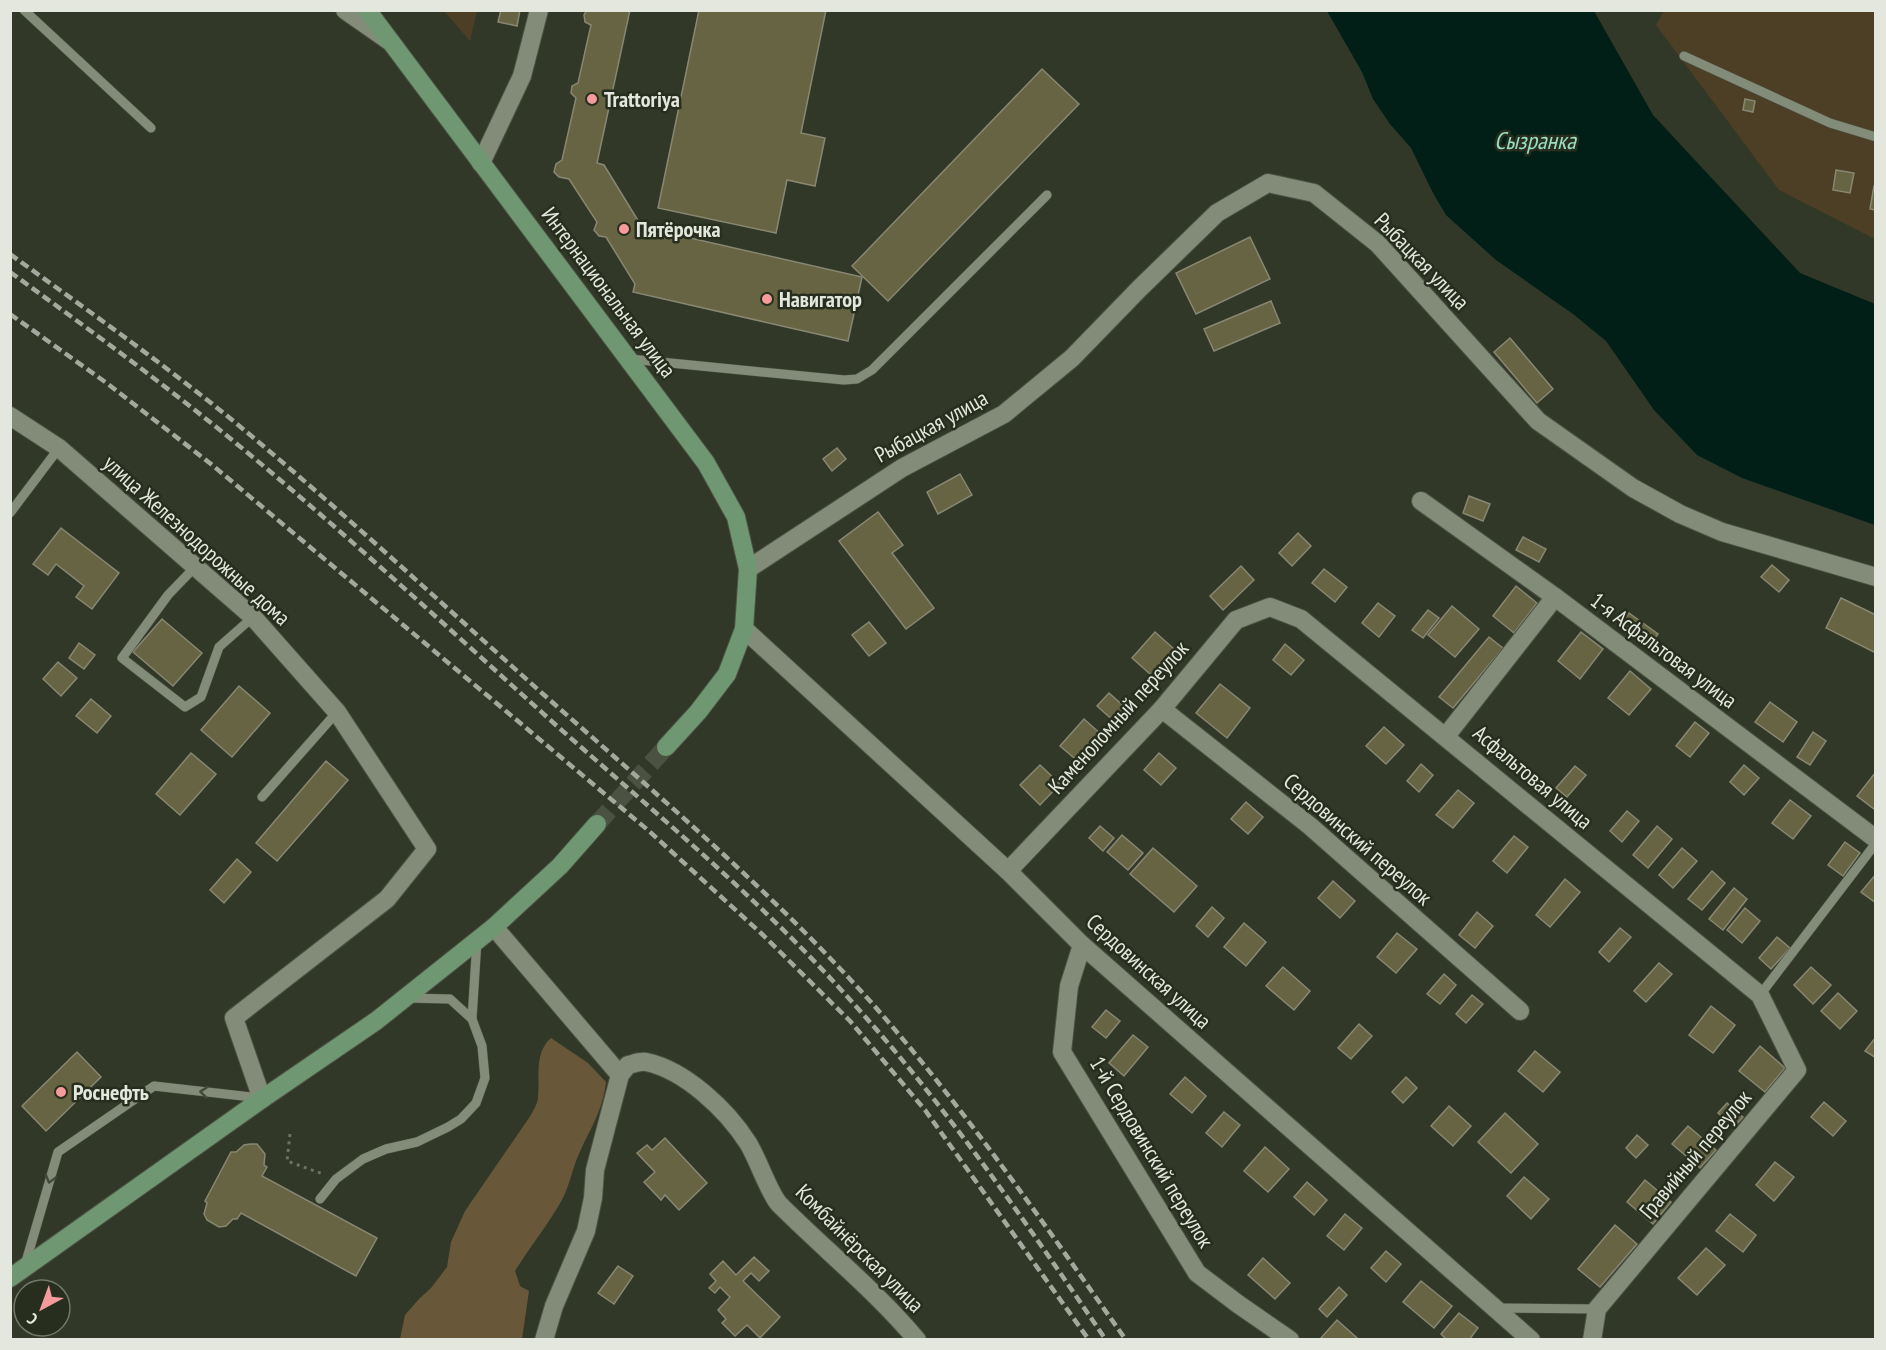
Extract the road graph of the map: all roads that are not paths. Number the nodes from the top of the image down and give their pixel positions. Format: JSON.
{"nodes":[{"id":1,"x":24,"y":10,"type":"edge"},
{"id":2,"x":345,"y":10,"type":"edge"},
{"id":3,"x":367,"y":10,"type":"edge"},
{"id":4,"x":539,"y":10,"type":"edge"},
{"id":5,"x":390,"y":42,"type":"junction"},
{"id":6,"x":1684,"y":56,"type":"dead end"},
{"id":7,"x":151,"y":128,"type":"dead end"},
{"id":8,"x":1875,"y":137,"type":"edge"},
{"id":9,"x":481,"y":163,"type":"junction"},
{"id":10,"x":1047,"y":195,"type":"dead end"},
{"id":11,"x":628,"y":359,"type":"junction"},
{"id":12,"x":10,"y":416,"type":"edge"},
{"id":13,"x":58,"y":448,"type":"junction"},
{"id":14,"x":1421,"y":501,"type":"dead end"},
{"id":15,"x":10,"y":513,"type":"edge"},
{"id":16,"x":195,"y":567,"type":"junction"},
{"id":17,"x":748,"y":569,"type":"junction"},
{"id":18,"x":1875,"y":577,"type":"edge"},
{"id":19,"x":1555,"y":597,"type":"junction"},
{"id":20,"x":1270,"y":607,"type":"joint"},
{"id":21,"x":253,"y":617,"type":"junction"},
{"id":22,"x":744,"y":629,"type":"junction"},
{"id":23,"x":1162,"y":709,"type":"junction"},
{"id":24,"x":337,"y":712,"type":"junction"},
{"id":25,"x":1446,"y":736,"type":"junction"},
{"id":26,"x":666,"y":747,"type":"tunnel mouth"},
{"id":27,"x":262,"y":796,"type":"dead end"},
{"id":28,"x":597,"y":824,"type":"tunnel mouth"},
{"id":29,"x":1875,"y":841,"type":"edge"},
{"id":30,"x":1008,"y":871,"type":"junction"},
{"id":31,"x":494,"y":927,"type":"junction"},
{"id":32,"x":477,"y":940,"type":"junction"},
{"id":33,"x":1082,"y":945,"type":"junction"},
{"id":34,"x":1760,"y":995,"type":"junction"},
{"id":35,"x":405,"y":998,"type":"junction"},
{"id":36,"x":1520,"y":1011,"type":"dead end"},
{"id":37,"x":472,"y":1019,"type":"junction"},
{"id":38,"x":620,"y":1075,"type":"junction"},
{"id":39,"x":262,"y":1099,"type":"junction"},
{"id":40,"x":320,"y":1199,"type":"dead end"},
{"id":41,"x":17,"y":1273,"type":"edge"},
{"id":42,"x":1496,"y":1308,"type":"junction"},
{"id":43,"x":1597,"y":1309,"type":"junction"},
{"id":44,"x":544,"y":1340,"type":"edge"},
{"id":45,"x":917,"y":1340,"type":"edge"},
{"id":46,"x":1290,"y":1340,"type":"edge"},
{"id":47,"x":1531,"y":1340,"type":"edge"},
{"id":48,"x":1592,"y":1340,"type":"edge"}],
"edges":[{"from":1,"to":7,"type":"lane"},
{"from":2,"to":5,"type":"street"},
{"from":3,"to":5,"type":"main road","name":"Интернациональная улица"},
{"from":4,"to":9,"type":"street"},
{"from":5,"to":9,"type":"main road","name":"Интернациональная улица"},
{"from":6,"to":8,"type":"lane"},
{"from":9,"to":11,"type":"main road","name":"Интернациональная улица"},
{"from":10,"to":11,"type":"lane"},
{"from":11,"to":17,"type":"main road","name":"Интернациональная улица"},
{"from":12,"to":13,"type":"street","name":"улица Железнодорожные дома"},
{"from":13,"to":15,"type":"lane"},
{"from":13,"to":16,"type":"street","name":"улица Железнодорожные дома"},
{"from":14,"to":19,"type":"street","name":"1-я Асфальтовая улица"},
{"from":16,"to":21,"type":"street","name":"улица Железнодорожные дома"},
{"from":16,"to":21,"type":"lane"},
{"from":17,"to":18,"type":"street","name":"Рыбацкая улица"},
{"from":17,"to":22,"type":"main road","name":"Интернациональная улица"},
{"from":19,"to":25,"type":"street"},
{"from":19,"to":29,"type":"street","name":"1-я Асфальтовая улица"},
{"from":20,"to":23,"type":"street","name":"Каменоломный переулок"},
{"from":20,"to":25,"type":"street","name":"Асфальтовая улица"},
{"from":21,"to":24,"type":"street","name":"улица Железнодорожные дома"},
{"from":22,"to":26,"type":"main road","name":"Интернациональная улица"},
{"from":22,"to":30,"type":"street","name":"Сердовинская улица"},
{"from":23,"to":30,"type":"street","name":"Каменоломный переулок"},
{"from":23,"to":36,"type":"street","name":"Сердовинский переулок"},
{"from":24,"to":27,"type":"lane"},
{"from":24,"to":39,"type":"street","name":"улица Железнодорожные дома"},
{"from":25,"to":34,"type":"street","name":"Асфальтовая улица"},
{"from":28,"to":31,"type":"main road"},
{"from":29,"to":34,"type":"lane"},
{"from":30,"to":33,"type":"street","name":"Сердовинская улица"},
{"from":31,"to":32,"type":"main road"},
{"from":31,"to":38,"type":"street"},
{"from":32,"to":35,"type":"main road"},
{"from":32,"to":37,"type":"lane"},
{"from":33,"to":42,"type":"street","name":"Сердовинская улица"},
{"from":33,"to":46,"type":"street","name":"1-й Сердовинский переулок"},
{"from":34,"to":43,"type":"street","name":"Гравийный переулок"},
{"from":35,"to":37,"type":"lane"},
{"from":35,"to":39,"type":"main road"},
{"from":37,"to":40,"type":"lane"},
{"from":38,"to":44,"type":"street"},
{"from":38,"to":45,"type":"street","name":"Комбайнёрская улица"},
{"from":39,"to":41,"type":"main road"},
{"from":39,"to":41,"type":"lane","one_way":true},
{"from":42,"to":43,"type":"lane"},
{"from":42,"to":47,"type":"street","name":"Сердовинская улица"},
{"from":43,"to":48,"type":"street"}]}
